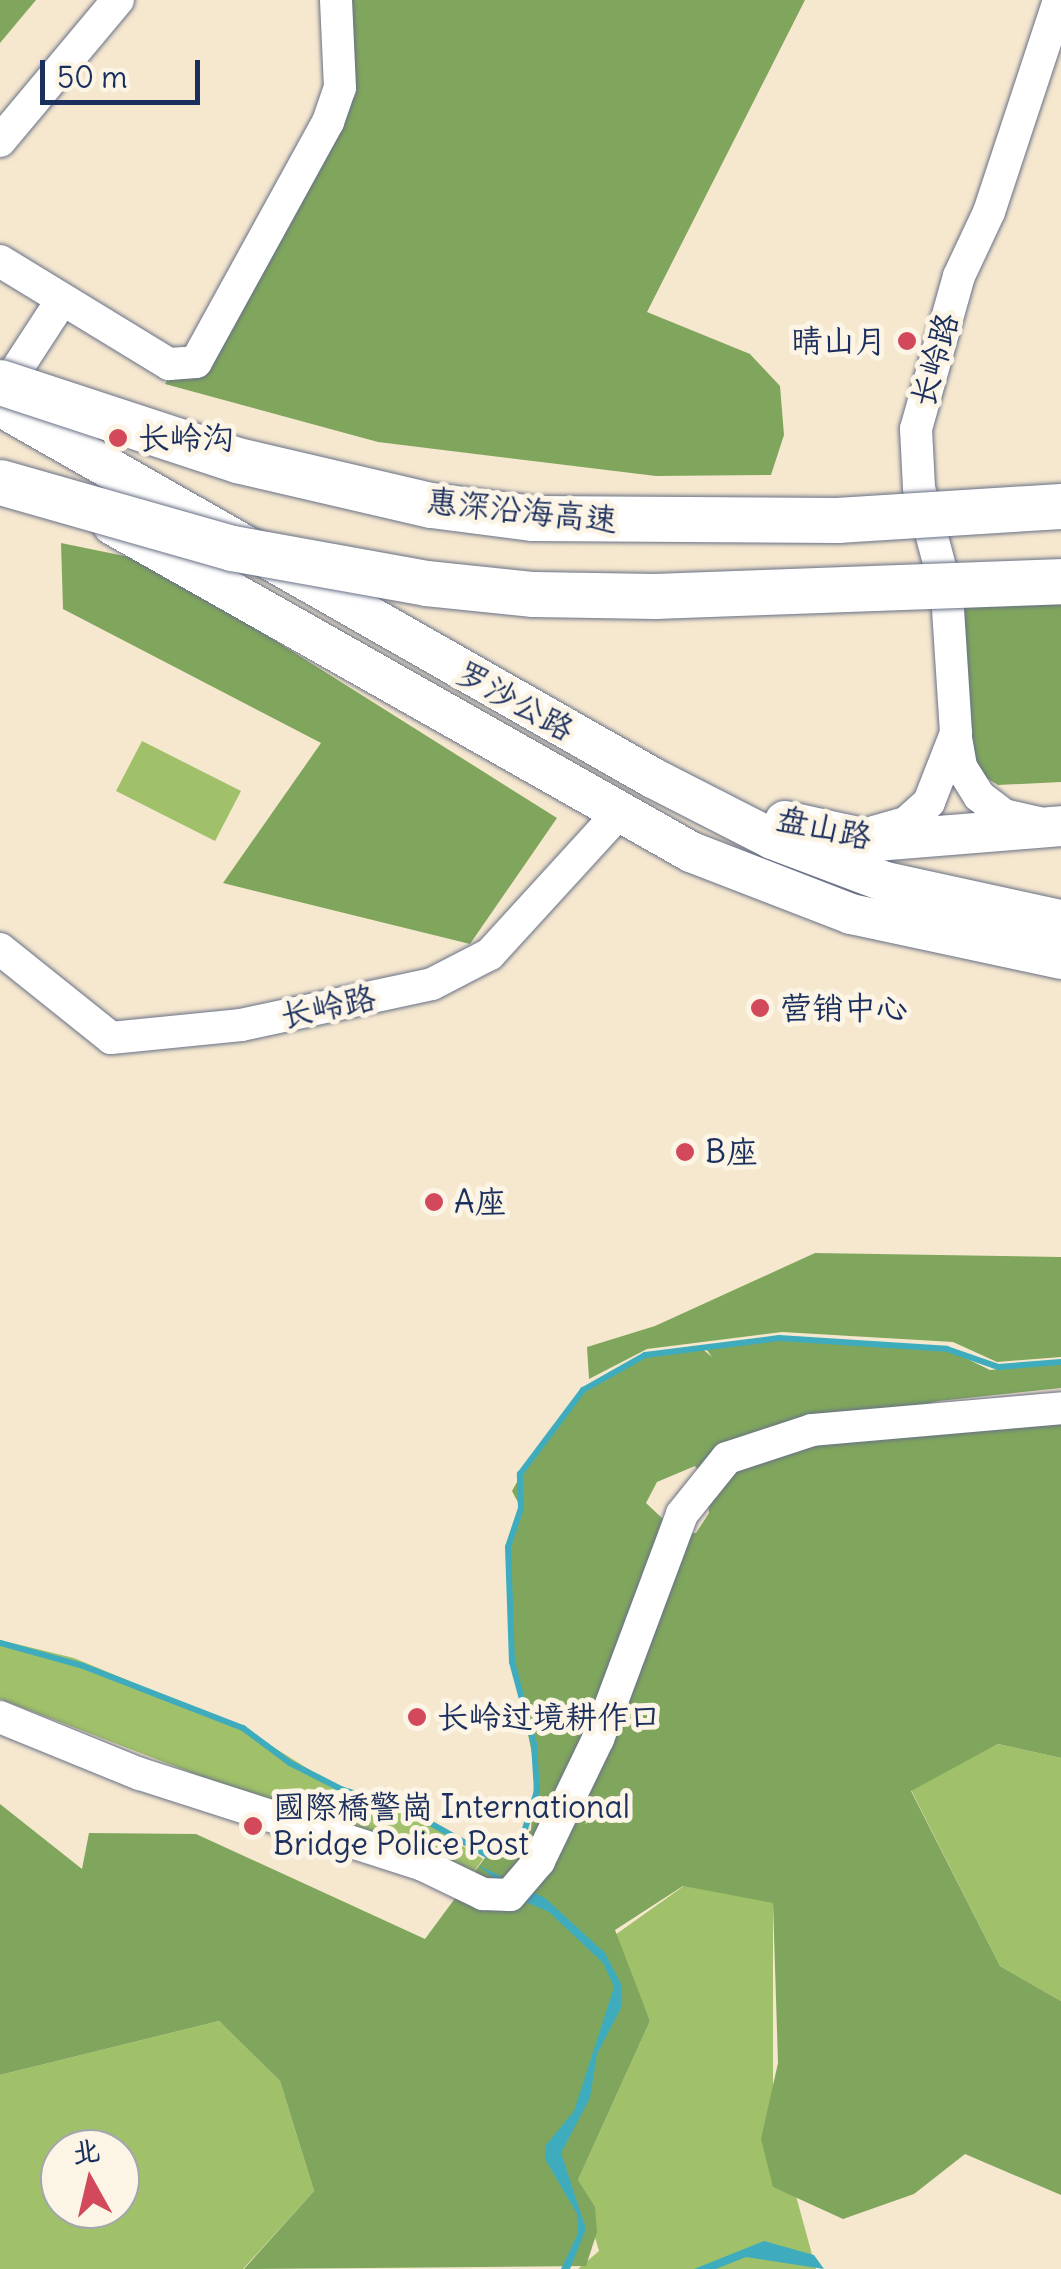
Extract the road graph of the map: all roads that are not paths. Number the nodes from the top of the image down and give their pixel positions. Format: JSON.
{"nodes":[{"id":1,"x":118,"y":0,"type":"edge"},
{"id":2,"x":336,"y":0,"type":"edge"},
{"id":3,"x":1059,"y":0,"type":"edge"},
{"id":4,"x":0,"y":140,"type":"edge"},
{"id":5,"x":0,"y":261,"type":"edge"},
{"id":6,"x":62,"y":300,"type":"junction"},
{"id":7,"x":0,"y":382,"type":"edge"},
{"id":8,"x":0,"y":395,"type":"edge"},
{"id":9,"x":0,"y":406,"type":"edge"},
{"id":10,"x":0,"y":461,"type":"edge"},
{"id":11,"x":0,"y":482,"type":"edge"},
{"id":12,"x":1061,"y":506,"type":"edge"},
{"id":13,"x":1061,"y":581,"type":"edge"},
{"id":14,"x":956,"y":734,"type":"junction"},
{"id":15,"x":653,"y":778,"type":"junction"},
{"id":16,"x":618,"y":814,"type":"junction"},
{"id":17,"x":1061,"y":825,"type":"edge"},
{"id":18,"x":835,"y":834,"type":"junction"},
{"id":19,"x":0,"y":949,"type":"edge"},
{"id":20,"x":1058,"y":950,"type":"edge"},
{"id":21,"x":1061,"y":1408,"type":"edge"},
{"id":22,"x":0,"y":1717,"type":"edge"}],
"edges":[{"from":1,"to":4,"type":"street"},
{"from":2,"to":6,"type":"street"},
{"from":3,"to":14,"type":"street","name":"长岭路"},
{"from":5,"to":6,"type":"street"},
{"from":6,"to":8,"type":"street"},
{"from":7,"to":12,"type":"highway","name":"惠深沿海高速","bridge":true},
{"from":9,"to":15,"type":"main road","name":"罗沙公路"},
{"from":10,"to":16,"type":"main road","name":"罗沙公路"},
{"from":11,"to":13,"type":"highway","bridge":true},
{"from":14,"to":17,"type":"street","name":"长岭路"},
{"from":14,"to":18,"type":"street","name":"长岭路"},
{"from":15,"to":18,"type":"main road","name":"盘山路"},
{"from":15,"to":20,"type":"main road","name":"罗沙公路"},
{"from":16,"to":19,"type":"street","name":"长岭路"},
{"from":16,"to":20,"type":"main road","name":"罗沙公路"},
{"from":17,"to":18,"type":"main road","name":"盘山路"},
{"from":21,"to":22,"type":"street"}]}
